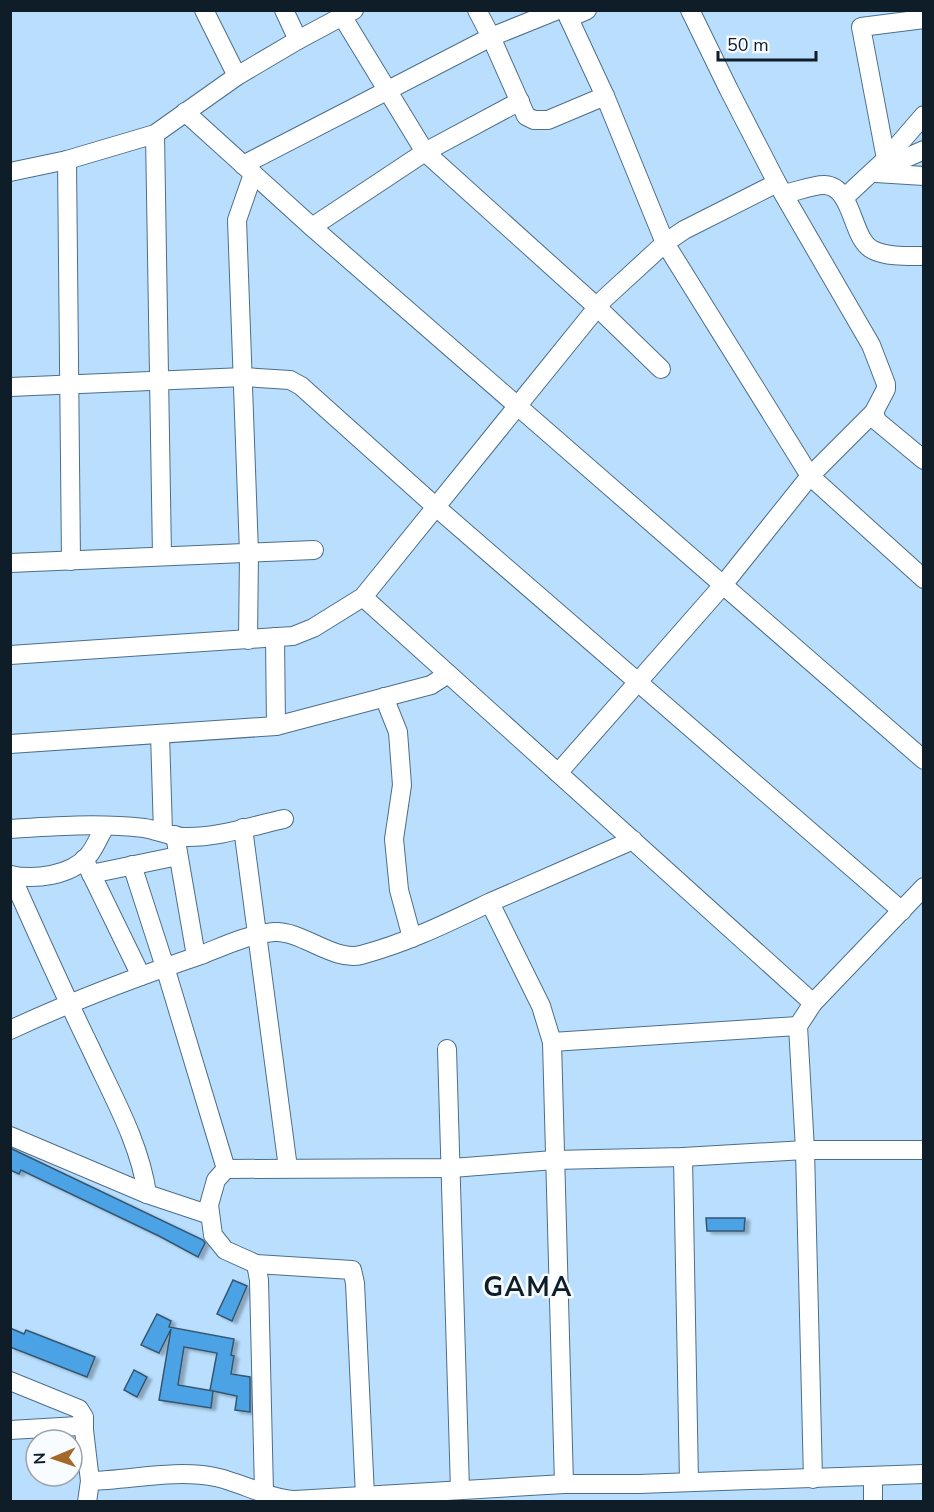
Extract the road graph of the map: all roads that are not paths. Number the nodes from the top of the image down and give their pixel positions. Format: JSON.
{"nodes":[{"id":1,"x":204,"y":10,"type":"edge"},
{"id":2,"x":284,"y":10,"type":"edge"},
{"id":3,"x":477,"y":10,"type":"edge"},
{"id":4,"x":587,"y":10,"type":"edge"},
{"id":5,"x":690,"y":10,"type":"edge"},
{"id":6,"x":348,"y":13,"type":"edge"},
{"id":7,"x":564,"y":13,"type":"edge"},
{"id":8,"x":861,"y":19,"type":"edge"},
{"id":9,"x":924,"y":19,"type":"edge"},
{"id":10,"x":491,"y":37,"type":"junction"},
{"id":11,"x":298,"y":40,"type":"junction"},
{"id":12,"x":237,"y":76,"type":"junction"},
{"id":13,"x":387,"y":90,"type":"junction"},
{"id":14,"x":605,"y":96,"type":"junction"},
{"id":15,"x":520,"y":101,"type":"junction"},
{"id":16,"x":185,"y":112,"type":"junction"},
{"id":17,"x":924,"y":115,"type":"edge"},
{"id":18,"x":155,"y":134,"type":"junction"},
{"id":19,"x":924,"y":150,"type":"edge"},
{"id":20,"x":425,"y":152,"type":"junction"},
{"id":21,"x":886,"y":159,"type":"junction"},
{"id":22,"x":67,"y":160,"type":"junction"},
{"id":23,"x":248,"y":170,"type":"junction"},
{"id":24,"x":10,"y":172,"type":"edge"},
{"id":25,"x":871,"y":173,"type":"junction"},
{"id":26,"x":924,"y":176,"type":"edge"},
{"id":27,"x":781,"y":189,"type":"junction"},
{"id":28,"x":844,"y":198,"type":"junction"},
{"id":29,"x":312,"y":227,"type":"junction"},
{"id":30,"x":665,"y":243,"type":"junction"},
{"id":31,"x":924,"y":256,"type":"edge"},
{"id":32,"x":597,"y":307,"type":"junction"},
{"id":33,"x":661,"y":369,"type":"dead end"},
{"id":34,"x":244,"y":377,"type":"junction"},
{"id":35,"x":159,"y":381,"type":"junction"},
{"id":36,"x":70,"y":384,"type":"junction"},
{"id":37,"x":10,"y":387,"type":"edge"},
{"id":38,"x":517,"y":406,"type":"junction"},
{"id":39,"x":874,"y":412,"type":"junction"},
{"id":40,"x":924,"y":460,"type":"edge"},
{"id":41,"x":810,"y":476,"type":"junction"},
{"id":42,"x":436,"y":507,"type":"junction"},
{"id":43,"x":314,"y":550,"type":"dead end"},
{"id":44,"x":249,"y":553,"type":"junction"},
{"id":45,"x":162,"y":556,"type":"junction"},
{"id":46,"x":71,"y":561,"type":"junction"},
{"id":47,"x":10,"y":564,"type":"edge"},
{"id":48,"x":924,"y":579,"type":"edge"},
{"id":49,"x":723,"y":585,"type":"junction"},
{"id":50,"x":363,"y":597,"type":"junction"},
{"id":51,"x":275,"y":637,"type":"junction"},
{"id":52,"x":248,"y":640,"type":"junction"},
{"id":53,"x":10,"y":655,"type":"edge"},
{"id":54,"x":448,"y":674,"type":"junction"},
{"id":55,"x":638,"y":682,"type":"junction"},
{"id":56,"x":384,"y":697,"type":"junction"},
{"id":57,"x":276,"y":726,"type":"junction"},
{"id":58,"x":160,"y":734,"type":"junction"},
{"id":59,"x":10,"y":744,"type":"edge"},
{"id":60,"x":924,"y":760,"type":"edge"},
{"id":61,"x":558,"y":773,"type":"junction"},
{"id":62,"x":284,"y":819,"type":"dead end"},
{"id":63,"x":105,"y":827,"type":"junction"},
{"id":64,"x":243,"y":828,"type":"junction"},
{"id":65,"x":10,"y":829,"type":"edge"},
{"id":66,"x":169,"y":834,"type":"junction"},
{"id":67,"x":633,"y":840,"type":"junction"},
{"id":68,"x":178,"y":856,"type":"junction"},
{"id":69,"x":87,"y":866,"type":"junction"},
{"id":70,"x":132,"y":866,"type":"junction"},
{"id":71,"x":924,"y":887,"type":"edge"},
{"id":72,"x":490,"y":903,"type":"junction"},
{"id":73,"x":902,"y":911,"type":"junction"},
{"id":74,"x":258,"y":934,"type":"junction"},
{"id":75,"x":412,"y":938,"type":"junction"},
{"id":76,"x":196,"y":956,"type":"junction"},
{"id":77,"x":165,"y":967,"type":"junction"},
{"id":78,"x":141,"y":976,"type":"junction"},
{"id":79,"x":813,"y":1003,"type":"junction"},
{"id":80,"x":69,"y":1004,"type":"junction"},
{"id":81,"x":798,"y":1026,"type":"junction"},
{"id":82,"x":10,"y":1030,"type":"edge"},
{"id":83,"x":552,"y":1042,"type":"junction"},
{"id":84,"x":447,"y":1049,"type":"dead end"},
{"id":85,"x":10,"y":1136,"type":"edge"},
{"id":86,"x":804,"y":1150,"type":"junction"},
{"id":87,"x":924,"y":1150,"type":"edge"},
{"id":88,"x":683,"y":1157,"type":"junction"},
{"id":89,"x":554,"y":1160,"type":"junction"},
{"id":90,"x":288,"y":1168,"type":"junction"},
{"id":91,"x":452,"y":1168,"type":"junction"},
{"id":92,"x":226,"y":1169,"type":"junction"},
{"id":93,"x":147,"y":1194,"type":"junction"},
{"id":94,"x":210,"y":1215,"type":"junction"},
{"id":95,"x":256,"y":1264,"type":"junction"},
{"id":96,"x":10,"y":1381,"type":"edge"},
{"id":97,"x":44,"y":1428,"type":"edge"},
{"id":98,"x":81,"y":1428,"type":"edge"},
{"id":99,"x":84,"y":1428,"type":"edge"},
{"id":100,"x":84,"y":1430,"type":"edge"},
{"id":101,"x":924,"y":1474,"type":"edge"},
{"id":102,"x":873,"y":1476,"type":"junction"},
{"id":103,"x":813,"y":1479,"type":"junction"},
{"id":104,"x":90,"y":1481,"type":"junction"},
{"id":105,"x":689,"y":1482,"type":"junction"},
{"id":106,"x":564,"y":1484,"type":"junction"},
{"id":107,"x":460,"y":1490,"type":"junction"},
{"id":108,"x":264,"y":1492,"type":"junction"},
{"id":109,"x":639,"y":1493,"type":"edge"},
{"id":110,"x":429,"y":1497,"type":"edge"},
{"id":111,"x":353,"y":1499,"type":"edge"},
{"id":112,"x":87,"y":1502,"type":"edge"},
{"id":113,"x":873,"y":1502,"type":"edge"}],
"edges":[{"from":1,"to":12,"type":"street"},
{"from":2,"to":11,"type":"street"},
{"from":3,"to":10,"type":"street"},
{"from":4,"to":7,"type":"street"},
{"from":5,"to":27,"type":"street"},
{"from":6,"to":11,"type":"street"},
{"from":6,"to":13,"type":"street"},
{"from":7,"to":10,"type":"street"},
{"from":7,"to":14,"type":"street"},
{"from":8,"to":9,"type":"street"},
{"from":8,"to":21,"type":"street"},
{"from":10,"to":13,"type":"street"},
{"from":10,"to":15,"type":"street"},
{"from":11,"to":12,"type":"street"},
{"from":12,"to":16,"type":"street"},
{"from":13,"to":20,"type":"street"},
{"from":13,"to":23,"type":"street"},
{"from":14,"to":15,"type":"street"},
{"from":14,"to":30,"type":"street"},
{"from":15,"to":20,"type":"street"},
{"from":16,"to":18,"type":"street"},
{"from":16,"to":23,"type":"street"},
{"from":17,"to":21,"type":"street"},
{"from":18,"to":22,"type":"street"},
{"from":18,"to":35,"type":"street"},
{"from":19,"to":25,"type":"street"},
{"from":20,"to":29,"type":"street"},
{"from":20,"to":32,"type":"street"},
{"from":21,"to":25,"type":"street"},
{"from":22,"to":24,"type":"street"},
{"from":22,"to":36,"type":"street"},
{"from":23,"to":29,"type":"street"},
{"from":23,"to":34,"type":"street"},
{"from":25,"to":26,"type":"street"},
{"from":25,"to":28,"type":"street"},
{"from":27,"to":28,"type":"street"},
{"from":27,"to":30,"type":"street"},
{"from":27,"to":39,"type":"street"},
{"from":28,"to":31,"type":"street"},
{"from":29,"to":38,"type":"street"},
{"from":30,"to":32,"type":"street"},
{"from":30,"to":41,"type":"street"},
{"from":32,"to":33,"type":"street"},
{"from":32,"to":38,"type":"street"},
{"from":34,"to":35,"type":"street"},
{"from":34,"to":42,"type":"street"},
{"from":34,"to":44,"type":"street"},
{"from":35,"to":36,"type":"street"},
{"from":35,"to":45,"type":"street"},
{"from":36,"to":37,"type":"street"},
{"from":36,"to":46,"type":"street"},
{"from":38,"to":42,"type":"street"},
{"from":38,"to":49,"type":"street"},
{"from":39,"to":40,"type":"street"},
{"from":39,"to":41,"type":"street"},
{"from":41,"to":48,"type":"street"},
{"from":41,"to":49,"type":"street"},
{"from":42,"to":50,"type":"street"},
{"from":42,"to":55,"type":"street"},
{"from":43,"to":44,"type":"street"},
{"from":44,"to":45,"type":"street"},
{"from":44,"to":52,"type":"street"},
{"from":45,"to":46,"type":"street"},
{"from":46,"to":47,"type":"street"},
{"from":49,"to":55,"type":"street"},
{"from":49,"to":60,"type":"street"},
{"from":50,"to":51,"type":"street"},
{"from":50,"to":54,"type":"street"},
{"from":51,"to":52,"type":"street"},
{"from":51,"to":57,"type":"street"},
{"from":52,"to":53,"type":"street"},
{"from":54,"to":56,"type":"street"},
{"from":54,"to":61,"type":"street"},
{"from":55,"to":61,"type":"street"},
{"from":55,"to":73,"type":"street"},
{"from":56,"to":57,"type":"street"},
{"from":56,"to":75,"type":"street"},
{"from":57,"to":58,"type":"street"},
{"from":58,"to":59,"type":"street"},
{"from":58,"to":66,"type":"street"},
{"from":61,"to":67,"type":"street"},
{"from":62,"to":64,"type":"street"},
{"from":63,"to":65,"type":"street"},
{"from":63,"to":66,"type":"street"},
{"from":63,"to":69,"type":"street"},
{"from":64,"to":66,"type":"street"},
{"from":64,"to":74,"type":"street"},
{"from":66,"to":68,"type":"street"},
{"from":67,"to":72,"type":"street"},
{"from":67,"to":79,"type":"street"},
{"from":68,"to":70,"type":"street"},
{"from":68,"to":76,"type":"street"},
{"from":69,"to":70,"type":"street"},
{"from":69,"to":78,"type":"street"},
{"from":69,"to":80,"type":"street"},
{"from":70,"to":77,"type":"street"},
{"from":71,"to":73,"type":"street"},
{"from":72,"to":75,"type":"street"},
{"from":72,"to":83,"type":"street"},
{"from":73,"to":79,"type":"street"},
{"from":74,"to":75,"type":"street"},
{"from":74,"to":76,"type":"street"},
{"from":74,"to":90,"type":"street"},
{"from":76,"to":77,"type":"street"},
{"from":77,"to":78,"type":"street"},
{"from":77,"to":92,"type":"street"},
{"from":78,"to":80,"type":"street"},
{"from":79,"to":81,"type":"street"},
{"from":80,"to":82,"type":"street"},
{"from":80,"to":93,"type":"street"},
{"from":81,"to":83,"type":"street"},
{"from":81,"to":86,"type":"street"},
{"from":83,"to":89,"type":"street"},
{"from":84,"to":91,"type":"street"},
{"from":85,"to":93,"type":"street"},
{"from":86,"to":87,"type":"street"},
{"from":86,"to":88,"type":"street"},
{"from":86,"to":103,"type":"street"},
{"from":88,"to":89,"type":"street"},
{"from":88,"to":105,"type":"street"},
{"from":89,"to":91,"type":"street"},
{"from":89,"to":106,"type":"street"},
{"from":90,"to":91,"type":"street"},
{"from":90,"to":92,"type":"street"},
{"from":91,"to":107,"type":"street"},
{"from":92,"to":94,"type":"street"},
{"from":93,"to":94,"type":"street"},
{"from":94,"to":95,"type":"street"},
{"from":95,"to":108,"type":"street"},
{"from":95,"to":111,"type":"street"},
{"from":96,"to":99,"type":"street"},
{"from":97,"to":98,"type":"street"},
{"from":100,"to":104,"type":"street"},
{"from":101,"to":102,"type":"street"},
{"from":102,"to":103,"type":"street"},
{"from":102,"to":113,"type":"street"},
{"from":103,"to":105,"type":"street"},
{"from":104,"to":108,"type":"street"},
{"from":104,"to":112,"type":"street"},
{"from":105,"to":109,"type":"street"},
{"from":106,"to":107,"type":"street"},
{"from":106,"to":109,"type":"street"},
{"from":107,"to":110,"type":"street"},
{"from":108,"to":111,"type":"street"},
{"from":110,"to":111,"type":"street"}]}
